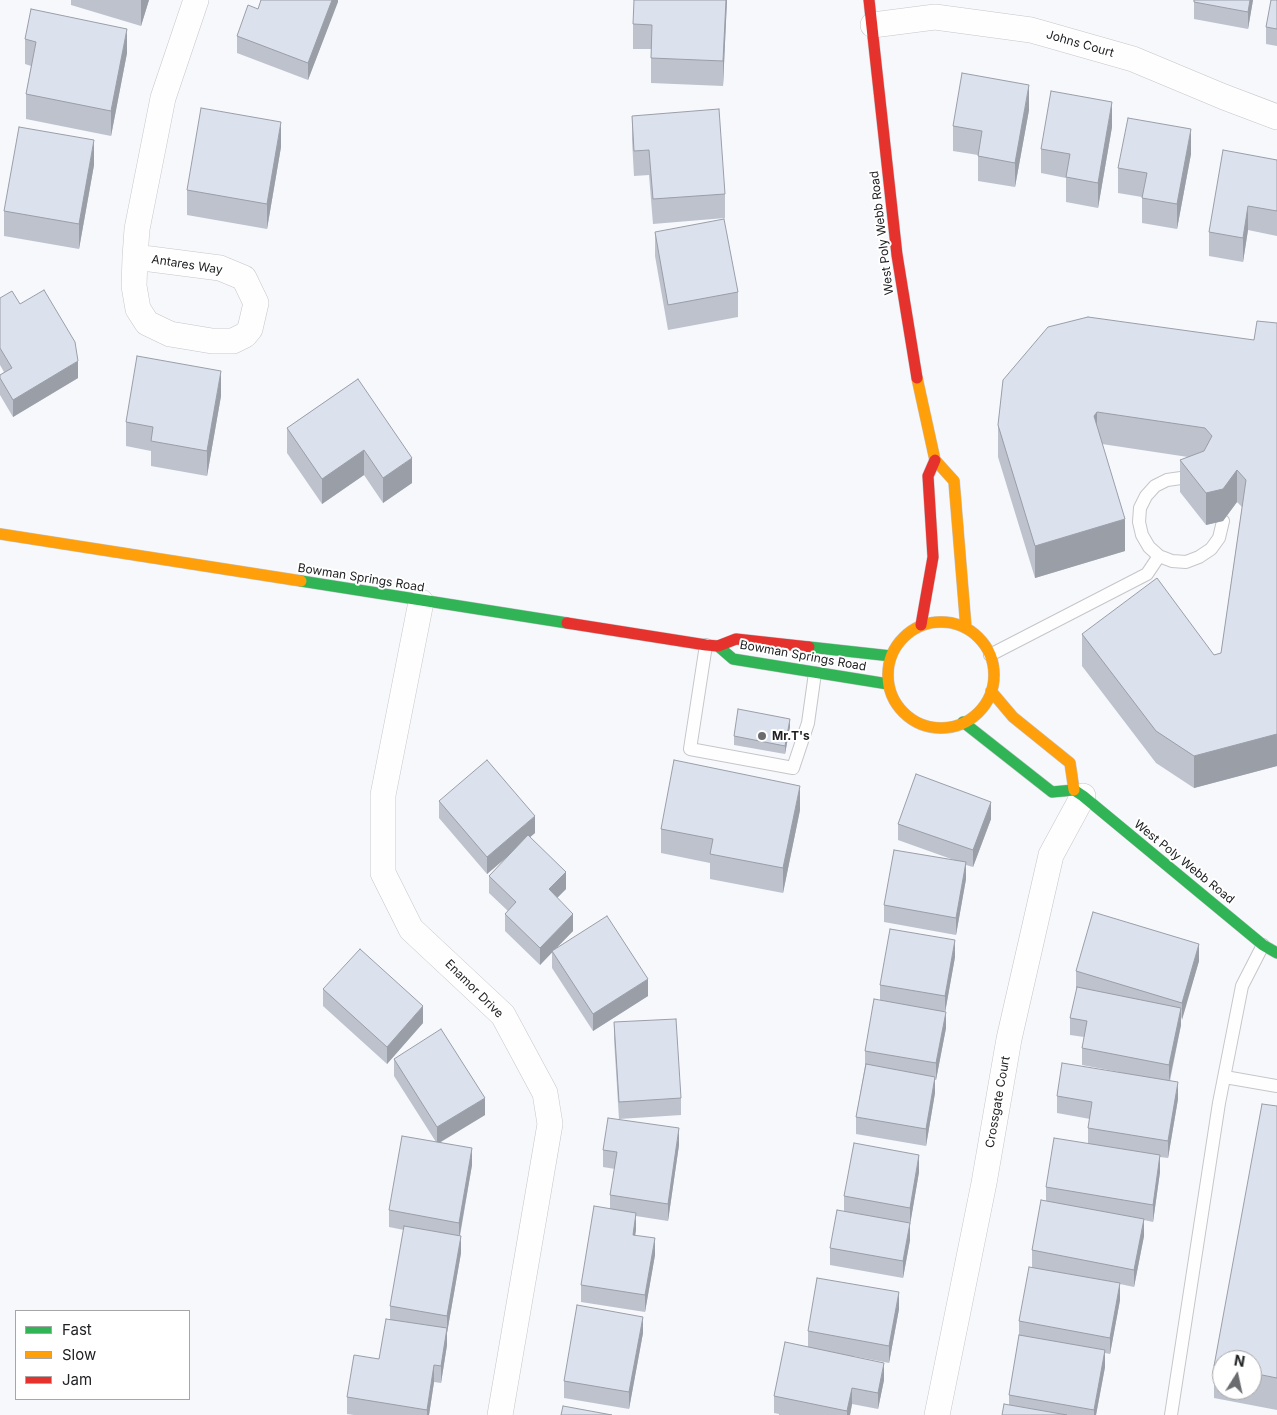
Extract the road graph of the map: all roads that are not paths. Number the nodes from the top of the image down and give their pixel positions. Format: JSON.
{"nodes":[{"id":1,"x":196,"y":0,"type":"edge"},
{"id":2,"x":869,"y":0,"type":"edge"},
{"id":3,"x":873,"y":25,"type":"junction"},
{"id":4,"x":1277,"y":117,"type":"edge"},
{"id":5,"x":135,"y":257,"type":"junction"},
{"id":6,"x":935,"y":460,"type":"junction"},
{"id":7,"x":1204,"y":484,"type":"edge"},
{"id":8,"x":1223,"y":521,"type":"dead end"},
{"id":9,"x":0,"y":534,"type":"edge"},
{"id":10,"x":1159,"y":556,"type":"junction"},
{"id":11,"x":421,"y":602,"type":"junction"},
{"id":12,"x":921,"y":625,"type":"junction"},
{"id":13,"x":966,"y":628,"type":"junction"},
{"id":14,"x":712,"y":646,"type":"junction"},
{"id":15,"x":990,"y":655,"type":"junction"},
{"id":16,"x":891,"y":656,"type":"junction"},
{"id":17,"x":815,"y":673,"type":"junction"},
{"id":18,"x":888,"y":684,"type":"junction"},
{"id":19,"x":991,"y":692,"type":"junction"},
{"id":20,"x":963,"y":722,"type":"junction"},
{"id":21,"x":1078,"y":793,"type":"junction"},
{"id":22,"x":1263,"y":945,"type":"junction"},
{"id":23,"x":1277,"y":953,"type":"edge"},
{"id":24,"x":1224,"y":1077,"type":"junction"},
{"id":25,"x":1277,"y":1086,"type":"edge"},
{"id":26,"x":500,"y":1415,"type":"edge"},
{"id":27,"x":937,"y":1415,"type":"edge"},
{"id":28,"x":1171,"y":1415,"type":"edge"}],
"edges":[{"from":1,"to":5,"type":"street","name":"Antares Way"},
{"from":2,"to":3,"type":"street","name":"West Poly Webb Road"},
{"from":3,"to":4,"type":"street","name":"Johns Court"},
{"from":3,"to":6,"type":"street","name":"West Poly Webb Road"},
{"from":5,"to":5,"type":"street","name":"Antares Way"},
{"from":6,"to":12,"type":"street","name":"West Poly Webb Road"},
{"from":6,"to":13,"type":"street"},
{"from":7,"to":10,"type":"lane"},
{"from":8,"to":10,"type":"lane"},
{"from":9,"to":11,"type":"street","name":"Bowman Springs Road"},
{"from":10,"to":15,"type":"lane"},
{"from":11,"to":14,"type":"street","name":"Bowman Springs Road"},
{"from":11,"to":26,"type":"street","name":"Enamor Drive"},
{"from":12,"to":13,"type":"street"},
{"from":12,"to":16,"type":"street"},
{"from":13,"to":15,"type":"street"},
{"from":14,"to":16,"type":"street","name":"Bowman Springs Road"},
{"from":14,"to":17,"type":"street","name":"Bowman Springs Road"},
{"from":14,"to":17,"type":"lane"},
{"from":15,"to":19,"type":"street"},
{"from":16,"to":18,"type":"street"},
{"from":17,"to":18,"type":"street","name":"Bowman Springs Road"},
{"from":18,"to":20,"type":"street"},
{"from":19,"to":20,"type":"street"},
{"from":19,"to":21,"type":"street"},
{"from":20,"to":21,"type":"street"},
{"from":21,"to":22,"type":"street","name":"West Poly Webb Road"},
{"from":21,"to":27,"type":"street","name":"Crossgate Court"},
{"from":22,"to":23,"type":"street","name":"West Poly Webb Road"},
{"from":22,"to":24,"type":"lane"},
{"from":24,"to":25,"type":"lane"},
{"from":24,"to":28,"type":"lane"}]}
